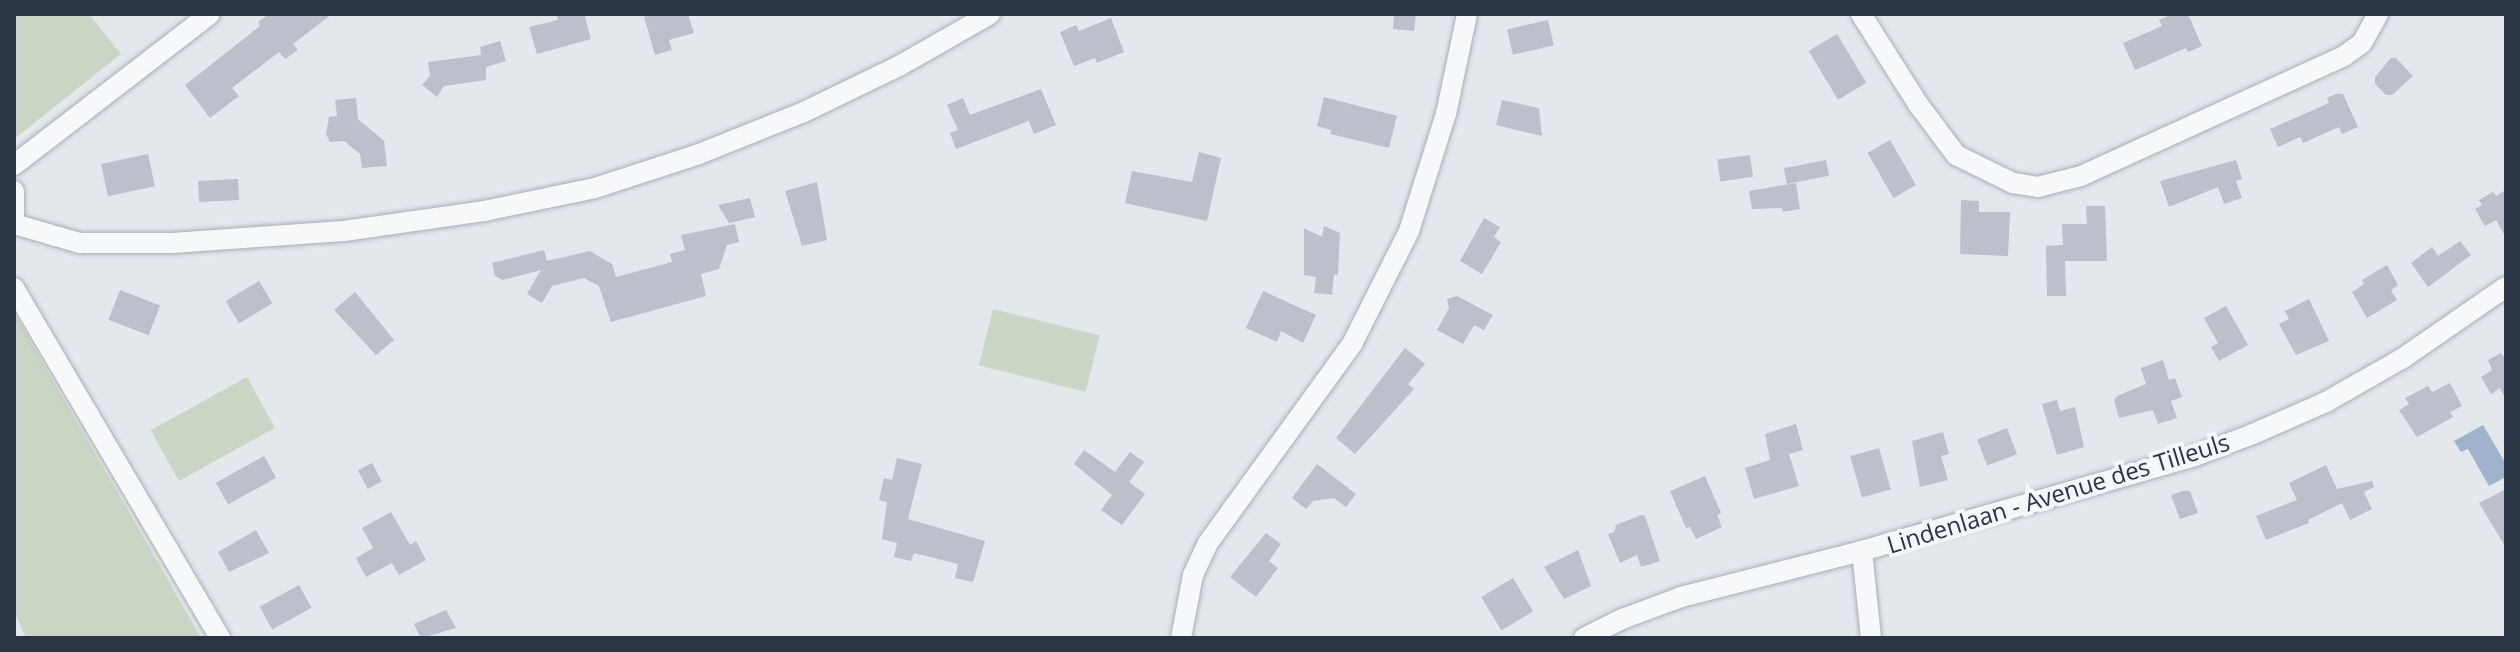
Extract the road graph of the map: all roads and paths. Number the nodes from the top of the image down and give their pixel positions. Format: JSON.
{"nodes":[{"id":1,"x":210,"y":14,"type":"edge"},
{"id":2,"x":990,"y":14,"type":"edge"},
{"id":3,"x":1467,"y":14,"type":"edge"},
{"id":4,"x":1861,"y":14,"type":"edge"},
{"id":5,"x":2378,"y":14,"type":"edge"},
{"id":6,"x":14,"y":165,"type":"edge"},
{"id":7,"x":14,"y":191,"type":"edge"},
{"id":8,"x":14,"y":215,"type":"edge"},
{"id":9,"x":14,"y":224,"type":"edge"},
{"id":10,"x":2506,"y":287,"type":"edge"},
{"id":11,"x":14,"y":288,"type":"edge"},
{"id":12,"x":1862,"y":551,"type":"junction"},
{"id":13,"x":220,"y":638,"type":"edge"},
{"id":14,"x":1181,"y":638,"type":"edge"},
{"id":15,"x":1584,"y":638,"type":"edge"},
{"id":16,"x":1871,"y":638,"type":"edge"}],
"edges":[{"from":1,"to":6,"type":"street"},
{"from":2,"to":9,"type":"street"},
{"from":3,"to":14,"type":"street"},
{"from":4,"to":5,"type":"street"},
{"from":7,"to":8,"type":"street"},
{"from":10,"to":12,"type":"street","name":"Lindenlaan - Avenue des Tilleuls"},
{"from":11,"to":13,"type":"street"},
{"from":12,"to":15,"type":"street","name":"Lindenlaan - Avenue des Tilleuls"},
{"from":12,"to":16,"type":"street"}]}
